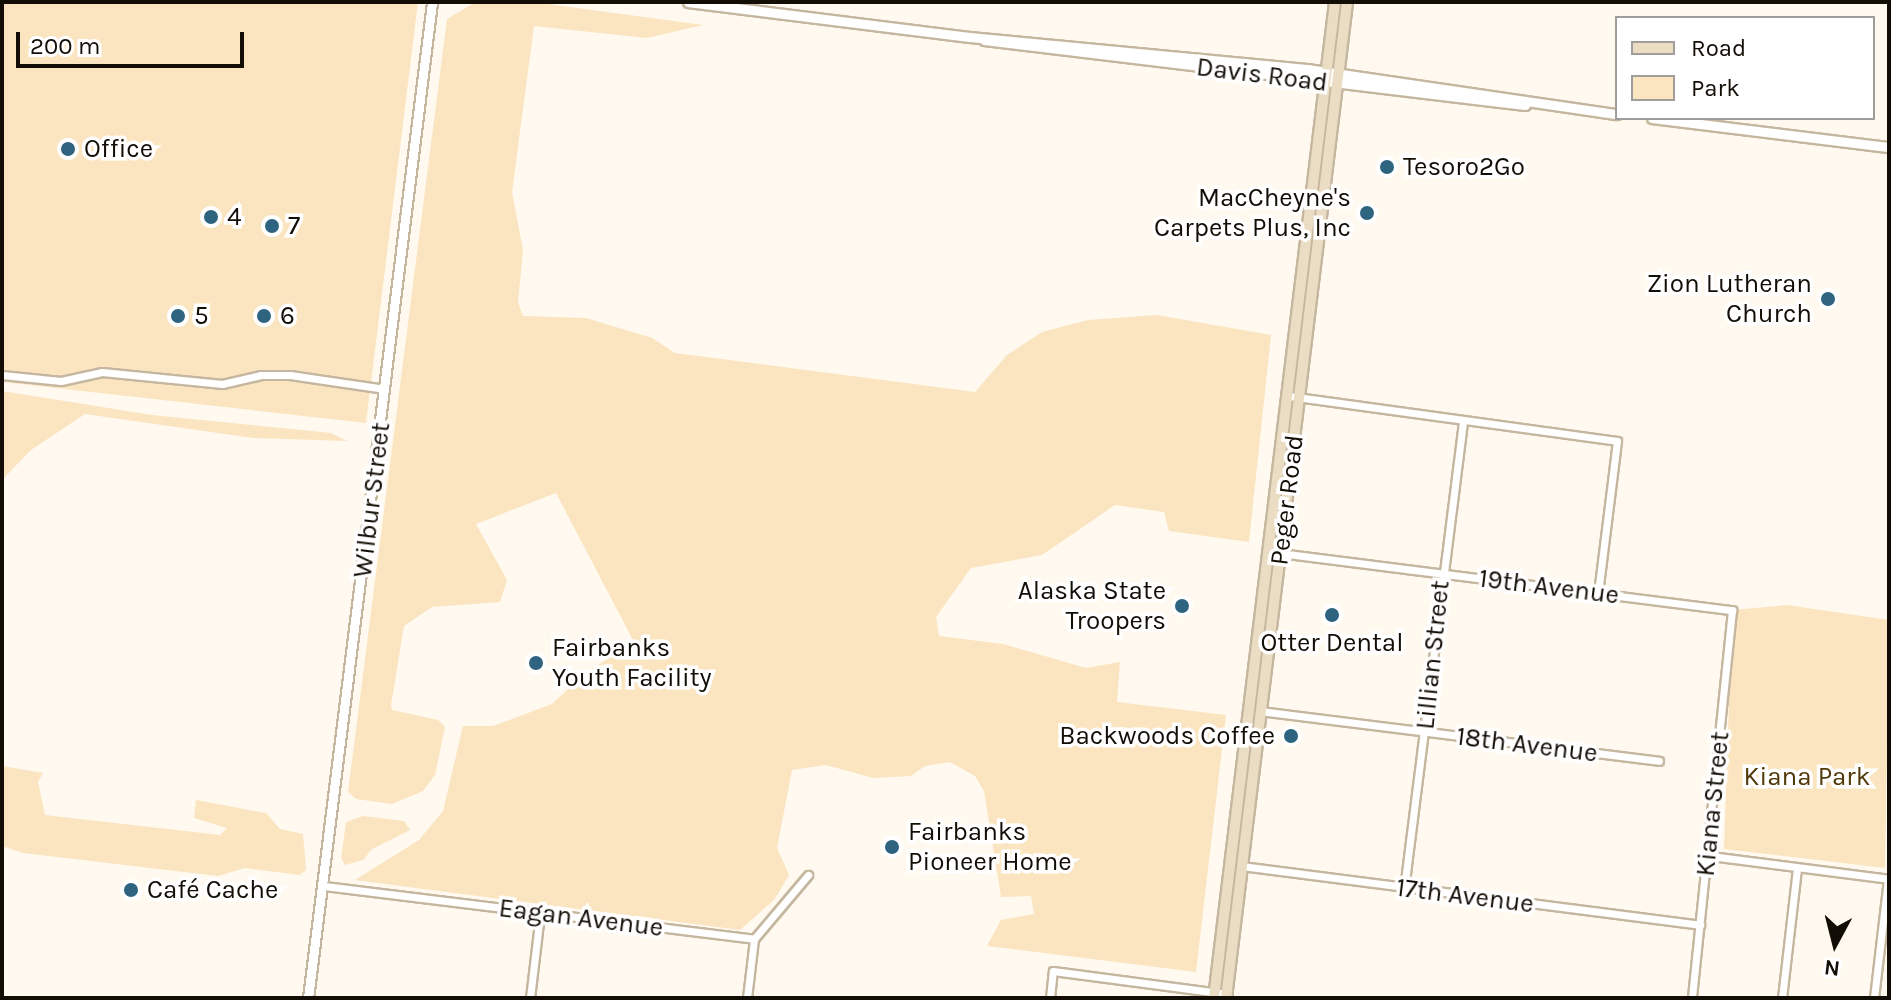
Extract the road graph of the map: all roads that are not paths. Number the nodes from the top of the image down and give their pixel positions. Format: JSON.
{"nodes":[{"id":1,"x":432,"y":2,"type":"edge"},
{"id":2,"x":688,"y":2,"type":"edge"},
{"id":3,"x":1335,"y":2,"type":"edge"},
{"id":4,"x":1347,"y":2,"type":"edge"},
{"id":5,"x":1332,"y":78,"type":"junction"},
{"id":6,"x":1615,"y":114,"type":"edge"},
{"id":7,"x":1668,"y":120,"type":"edge"},
{"id":8,"x":1889,"y":147,"type":"edge"},
{"id":9,"x":2,"y":375,"type":"edge"},
{"id":10,"x":385,"y":389,"type":"junction"},
{"id":11,"x":1294,"y":397,"type":"junction"},
{"id":12,"x":1463,"y":421,"type":"junction"},
{"id":13,"x":1276,"y":552,"type":"junction"},
{"id":14,"x":1442,"y":574,"type":"junction"},
{"id":15,"x":1598,"y":593,"type":"junction"},
{"id":16,"x":1732,"y":610,"type":"joint"},
{"id":17,"x":1257,"y":711,"type":"junction"},
{"id":18,"x":1425,"y":733,"type":"junction"},
{"id":19,"x":1659,"y":761,"type":"dead end"},
{"id":20,"x":1710,"y":856,"type":"junction"},
{"id":21,"x":1237,"y":865,"type":"junction"},
{"id":22,"x":1797,"y":868,"type":"junction"},
{"id":23,"x":808,"y":875,"type":"dead end"},
{"id":24,"x":1888,"y":879,"type":"edge"},
{"id":25,"x":324,"y":886,"type":"junction"},
{"id":26,"x":1404,"y":889,"type":"junction"},
{"id":27,"x":540,"y":914,"type":"junction"},
{"id":28,"x":1700,"y":925,"type":"junction"},
{"id":29,"x":754,"y":939,"type":"junction"},
{"id":30,"x":1221,"y":996,"type":"edge"},
{"id":31,"x":308,"y":998,"type":"edge"},
{"id":32,"x":530,"y":998,"type":"edge"},
{"id":33,"x":747,"y":998,"type":"edge"},
{"id":34,"x":1050,"y":998,"type":"edge"},
{"id":35,"x":1692,"y":998,"type":"edge"},
{"id":36,"x":1782,"y":998,"type":"edge"},
{"id":37,"x":1874,"y":998,"type":"edge"}],
"edges":[{"from":1,"to":10,"type":"street","name":"Wilbur Street"},
{"from":2,"to":5,"type":"street","name":"Davis Road"},
{"from":3,"to":5,"type":"main road","name":"Peger Road"},
{"from":4,"to":5,"type":"main road","name":"Peger Road"},
{"from":5,"to":6,"type":"street","name":"Davis Road"},
{"from":5,"to":11,"type":"main road","name":"Peger Road"},
{"from":7,"to":8,"type":"street"},
{"from":9,"to":10,"type":"street"},
{"from":10,"to":25,"type":"street","name":"Wilbur Street"},
{"from":11,"to":12,"type":"street"},
{"from":11,"to":13,"type":"main road","name":"Peger Road"},
{"from":12,"to":14,"type":"street","name":"Lillian Street"},
{"from":12,"to":15,"type":"street"},
{"from":13,"to":14,"type":"street","name":"19th Avenue"},
{"from":13,"to":17,"type":"main road","name":"Peger Road"},
{"from":14,"to":15,"type":"street","name":"19th Avenue"},
{"from":14,"to":18,"type":"street","name":"Lillian Street"},
{"from":15,"to":16,"type":"street","name":"19th Avenue"},
{"from":16,"to":20,"type":"street","name":"Kiana Street"},
{"from":17,"to":18,"type":"street","name":"18th Avenue"},
{"from":17,"to":21,"type":"main road","name":"Peger Road"},
{"from":18,"to":19,"type":"street","name":"18th Avenue"},
{"from":18,"to":26,"type":"street","name":"Lillian Street"},
{"from":20,"to":22,"type":"street"},
{"from":20,"to":28,"type":"street","name":"Kiana Street"},
{"from":21,"to":26,"type":"street","name":"17th Avenue"},
{"from":21,"to":30,"type":"main road","name":"Peger Road"},
{"from":22,"to":24,"type":"street"},
{"from":22,"to":36,"type":"street"},
{"from":23,"to":29,"type":"street"},
{"from":24,"to":37,"type":"street"},
{"from":25,"to":27,"type":"street","name":"Eagan Avenue"},
{"from":25,"to":31,"type":"street","name":"Wilbur Street"},
{"from":26,"to":28,"type":"street","name":"17th Avenue"},
{"from":27,"to":29,"type":"street","name":"Eagan Avenue"},
{"from":27,"to":32,"type":"street"},
{"from":28,"to":35,"type":"street","name":"Kiana Street"},
{"from":29,"to":33,"type":"street"},
{"from":30,"to":34,"type":"street"}]}
